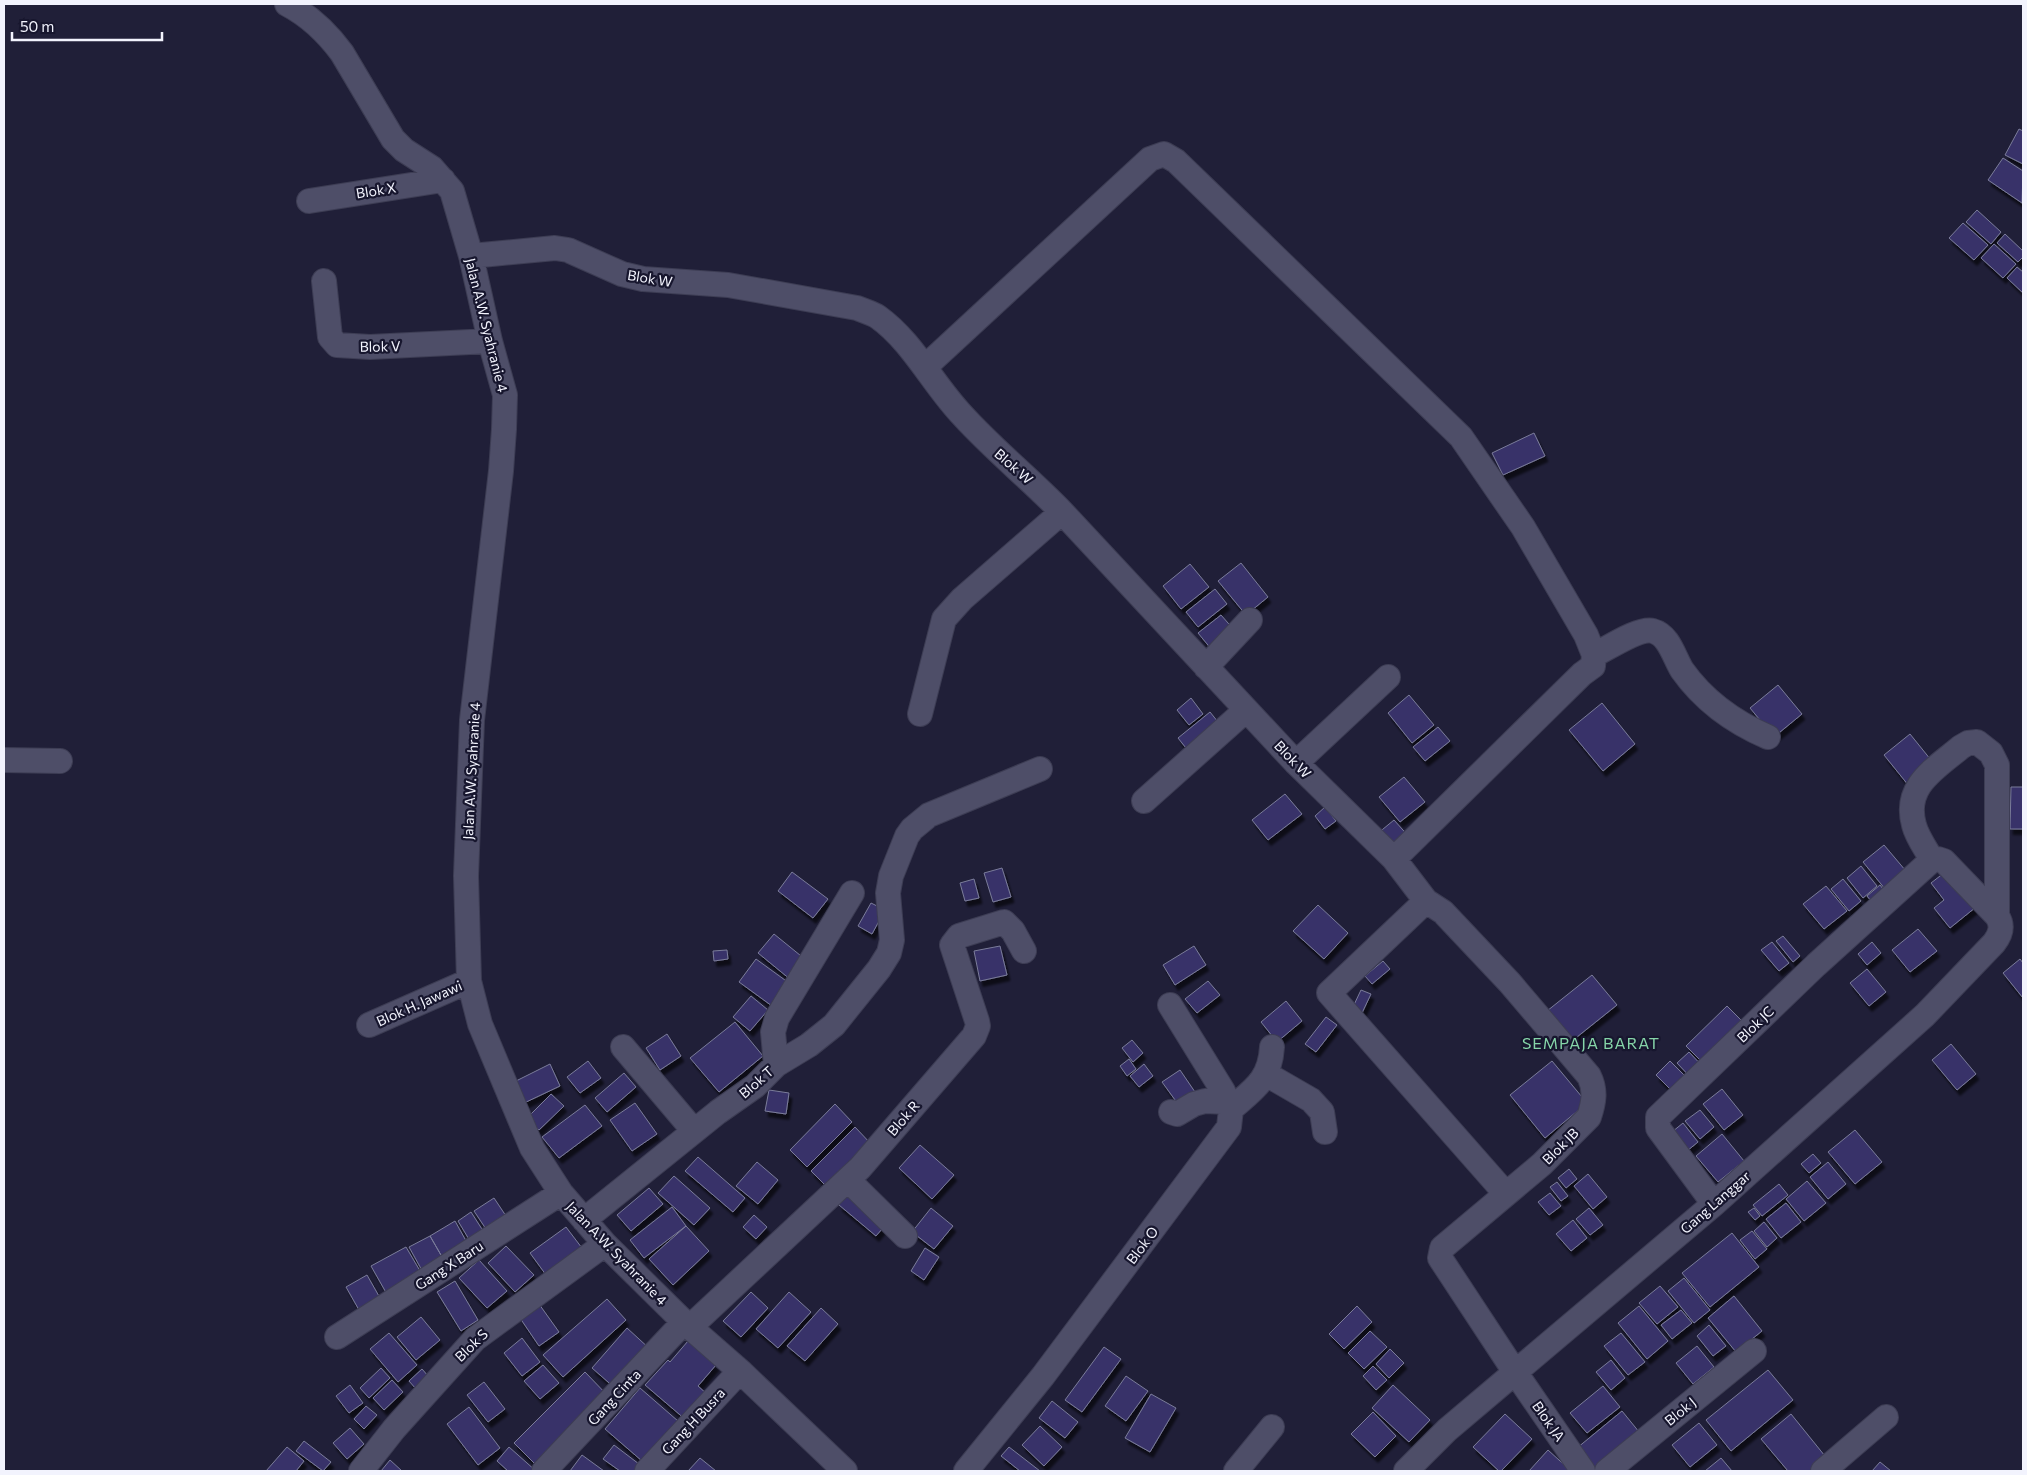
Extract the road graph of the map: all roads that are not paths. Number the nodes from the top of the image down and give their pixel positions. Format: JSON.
{"nodes":[{"id":1,"x":287,"y":4,"type":"edge"},
{"id":2,"x":443,"y":180,"type":"junction"},
{"id":3,"x":308,"y":201,"type":"dead end"},
{"id":4,"x":470,"y":256,"type":"junction"},
{"id":5,"x":324,"y":281,"type":"dead end"},
{"id":6,"x":490,"y":341,"type":"junction"},
{"id":7,"x":925,"y":367,"type":"junction"},
{"id":8,"x":1062,"y":512,"type":"junction"},
{"id":9,"x":1250,"y":620,"type":"dead end"},
{"id":10,"x":1594,"y":656,"type":"junction"},
{"id":11,"x":1206,"y":667,"type":"junction"},
{"id":12,"x":1388,"y":677,"type":"dead end"},
{"id":13,"x":1246,"y":710,"type":"junction"},
{"id":14,"x":920,"y":714,"type":"dead end"},
{"id":15,"x":1768,"y":737,"type":"dead end"},
{"id":16,"x":4,"y":760,"type":"edge"},
{"id":17,"x":60,"y":760,"type":"dead end"},
{"id":18,"x":1296,"y":763,"type":"junction"},
{"id":19,"x":1040,"y":770,"type":"dead end"},
{"id":20,"x":1144,"y":801,"type":"dead end"},
{"id":21,"x":1394,"y":859,"type":"junction"},
{"id":22,"x":1932,"y":860,"type":"junction"},
{"id":23,"x":852,"y":893,"type":"dead end"},
{"id":24,"x":1435,"y":907,"type":"junction"},
{"id":25,"x":1996,"y":916,"type":"junction"},
{"id":26,"x":1024,"y":951,"type":"dead end"},
{"id":27,"x":468,"y":981,"type":"junction"},
{"id":28,"x":1170,"y":1005,"type":"dead end"},
{"id":29,"x":369,"y":1025,"type":"dead end"},
{"id":30,"x":623,"y":1047,"type":"dead end"},
{"id":31,"x":1272,"y":1047,"type":"dead end"},
{"id":32,"x":776,"y":1065,"type":"junction"},
{"id":33,"x":1266,"y":1074,"type":"junction"},
{"id":34,"x":1230,"y":1106,"type":"junction"},
{"id":35,"x":1171,"y":1112,"type":"dead end"},
{"id":36,"x":694,"y":1131,"type":"junction"},
{"id":37,"x":1324,"y":1132,"type":"dead end"},
{"id":38,"x":848,"y":1180,"type":"junction"},
{"id":39,"x":561,"y":1193,"type":"junction"},
{"id":40,"x":1506,"y":1194,"type":"junction"},
{"id":41,"x":1714,"y":1204,"type":"junction"},
{"id":42,"x":584,"y":1220,"type":"junction"},
{"id":43,"x":905,"y":1236,"type":"dead end"},
{"id":44,"x":605,"y":1244,"type":"junction"},
{"id":45,"x":687,"y":1325,"type":"junction"},
{"id":46,"x":337,"y":1337,"type":"dead end"},
{"id":47,"x":1754,"y":1351,"type":"dead end"},
{"id":48,"x":740,"y":1371,"type":"junction"},
{"id":49,"x":1515,"y":1372,"type":"junction"},
{"id":50,"x":1886,"y":1417,"type":"dead end"},
{"id":51,"x":1272,"y":1426,"type":"dead end"},
{"id":52,"x":361,"y":1471,"type":"edge"},
{"id":53,"x":544,"y":1471,"type":"edge"},
{"id":54,"x":647,"y":1471,"type":"edge"},
{"id":55,"x":845,"y":1471,"type":"edge"},
{"id":56,"x":966,"y":1471,"type":"edge"},
{"id":57,"x":1236,"y":1471,"type":"edge"},
{"id":58,"x":1406,"y":1471,"type":"edge"},
{"id":59,"x":1583,"y":1471,"type":"edge"},
{"id":60,"x":1607,"y":1471,"type":"edge"},
{"id":61,"x":1823,"y":1471,"type":"edge"}],
"edges":[{"from":1,"to":2,"type":"street","name":"Jalan A.W. Syahranie 4"},
{"from":2,"to":3,"type":"street","name":"Blok X"},
{"from":2,"to":4,"type":"street","name":"Jalan A.W. Syahranie 4"},
{"from":4,"to":6,"type":"street","name":"Jalan A.W. Syahranie 4"},
{"from":4,"to":7,"type":"street","name":"Blok W"},
{"from":5,"to":6,"type":"street","name":"Blok V"},
{"from":6,"to":27,"type":"street","name":"Jalan A.W. Syahranie 4"},
{"from":7,"to":8,"type":"street","name":"Blok W"},
{"from":7,"to":10,"type":"street"},
{"from":8,"to":11,"type":"street","name":"Blok W"},
{"from":8,"to":14,"type":"street"},
{"from":9,"to":11,"type":"street"},
{"from":10,"to":15,"type":"street"},
{"from":10,"to":21,"type":"street"},
{"from":11,"to":13,"type":"street","name":"Blok W"},
{"from":12,"to":18,"type":"street"},
{"from":13,"to":18,"type":"street","name":"Blok W"},
{"from":13,"to":20,"type":"street"},
{"from":16,"to":17,"type":"street"},
{"from":18,"to":21,"type":"street","name":"Blok W"},
{"from":19,"to":32,"type":"street"},
{"from":21,"to":24,"type":"street","name":"Blok W"},
{"from":22,"to":25,"type":"street"},
{"from":22,"to":25,"type":"street","name":"Gang Langgar"},
{"from":22,"to":41,"type":"street","name":"Blok JC"},
{"from":23,"to":32,"type":"street","name":"Blok T"},
{"from":24,"to":40,"type":"street","name":"Blok JB"},
{"from":24,"to":40,"type":"street"},
{"from":25,"to":41,"type":"street","name":"Gang Langgar"},
{"from":26,"to":38,"type":"street","name":"Blok R"},
{"from":27,"to":29,"type":"street","name":"Blok H. Jawawi"},
{"from":27,"to":39,"type":"street","name":"Jalan A.W. Syahranie 4"},
{"from":28,"to":34,"type":"street"},
{"from":30,"to":36,"type":"street"},
{"from":31,"to":33,"type":"street"},
{"from":32,"to":36,"type":"street","name":"Blok T"},
{"from":33,"to":34,"type":"street"},
{"from":33,"to":37,"type":"street"},
{"from":34,"to":35,"type":"street"},
{"from":34,"to":56,"type":"street","name":"Blok O"},
{"from":36,"to":42,"type":"street","name":"Blok T"},
{"from":38,"to":43,"type":"street"},
{"from":38,"to":45,"type":"street","name":"Blok R"},
{"from":39,"to":42,"type":"street","name":"Jalan A.W. Syahranie 4"},
{"from":39,"to":46,"type":"street","name":"Gang X Baru"},
{"from":40,"to":49,"type":"street","name":"Blok JB"},
{"from":41,"to":49,"type":"street","name":"Gang Langgar"},
{"from":42,"to":44,"type":"street","name":"Jalan A.W. Syahranie 4"},
{"from":44,"to":45,"type":"street","name":"Jalan A.W. Syahranie 4"},
{"from":44,"to":52,"type":"street","name":"Blok S"},
{"from":45,"to":48,"type":"street","name":"Jalan A.W. Syahranie 4"},
{"from":45,"to":53,"type":"street","name":"Gang Cinta"},
{"from":47,"to":60,"type":"street","name":"Blok J"},
{"from":48,"to":54,"type":"street","name":"Gang H Busra"},
{"from":48,"to":55,"type":"street","name":"Jalan A.W. Syahranie 4"},
{"from":49,"to":58,"type":"street","name":"Gang Langgar"},
{"from":49,"to":59,"type":"street","name":"Blok JA"},
{"from":50,"to":61,"type":"street"},
{"from":51,"to":57,"type":"street"}]}
